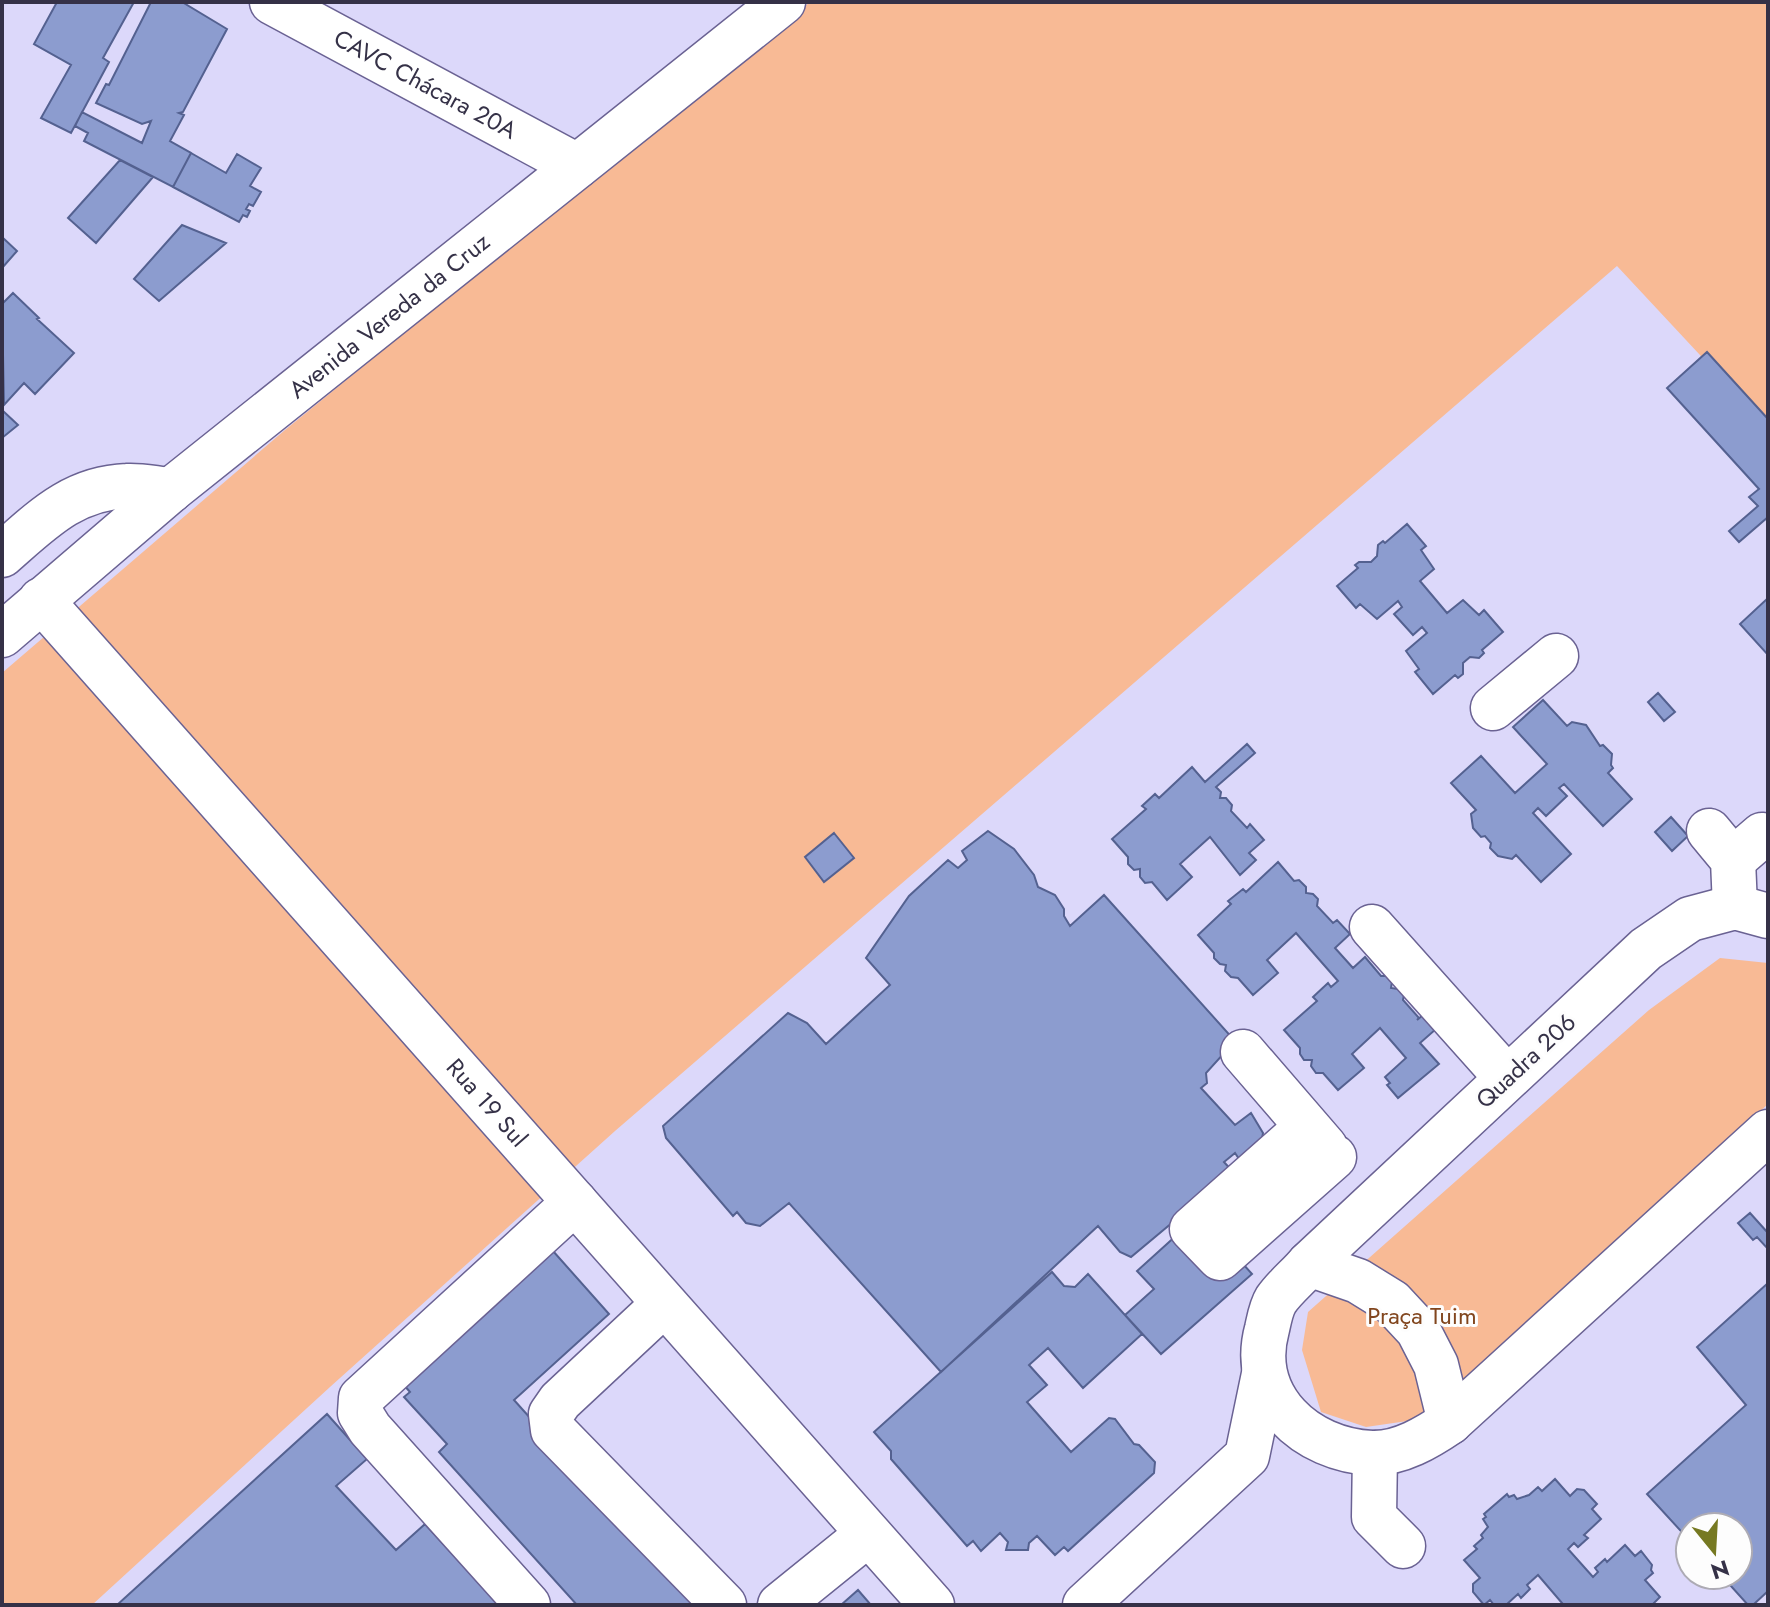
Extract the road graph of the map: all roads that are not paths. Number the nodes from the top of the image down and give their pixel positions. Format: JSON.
{"nodes":[{"id":1,"x":272,"y":2,"type":"edge"},
{"id":2,"x":783,"y":2,"type":"edge"},
{"id":3,"x":577,"y":166,"type":"junction"},
{"id":4,"x":171,"y":490,"type":"junction"},
{"id":5,"x":2,"y":555,"type":"edge"},
{"id":6,"x":41,"y":600,"type":"junction"},
{"id":7,"x":2,"y":635,"type":"edge"},
{"id":8,"x":1556,"y":656,"type":"dead end"},
{"id":9,"x":1493,"y":708,"type":"dead end"},
{"id":10,"x":1734,"y":842,"type":"dead end"},
{"id":11,"x":1751,"y":912,"type":"edge"},
{"id":12,"x":1372,"y":927,"type":"dead end"},
{"id":13,"x":1243,"y":1052,"type":"dead end"},
{"id":14,"x":1507,"y":1078,"type":"junction"},
{"id":15,"x":1768,"y":1132,"type":"edge"},
{"id":16,"x":575,"y":1202,"type":"junction"},
{"id":17,"x":1375,"y":1202,"type":"junction"},
{"id":18,"x":1309,"y":1264,"type":"junction"},
{"id":19,"x":664,"y":1304,"type":"junction"},
{"id":20,"x":1264,"y":1374,"type":"junction"},
{"id":21,"x":1450,"y":1422,"type":"junction"},
{"id":22,"x":1355,"y":1450,"type":"junction"},
{"id":23,"x":1247,"y":1456,"type":"junction"},
{"id":24,"x":868,"y":1534,"type":"junction"},
{"id":25,"x":1403,"y":1546,"type":"dead end"},
{"id":26,"x":528,"y":1605,"type":"edge"},
{"id":27,"x":724,"y":1605,"type":"edge"},
{"id":28,"x":780,"y":1605,"type":"edge"},
{"id":29,"x":932,"y":1605,"type":"edge"},
{"id":30,"x":1085,"y":1605,"type":"edge"}],
"edges":[{"from":1,"to":3,"type":"street","name":"CAVC Chácara 20A"},
{"from":2,"to":3,"type":"street","name":"Avenida Vereda da Cruz"},
{"from":3,"to":4,"type":"street","name":"Avenida Vereda da Cruz"},
{"from":4,"to":5,"type":"street"},
{"from":4,"to":6,"type":"street","name":"Avenida Vereda da Cruz"},
{"from":6,"to":7,"type":"street","name":"Avenida Vereda da Cruz"},
{"from":6,"to":16,"type":"street","name":"Rua 19 Sul"},
{"from":8,"to":9,"type":"street"},
{"from":10,"to":11,"type":"street"},
{"from":11,"to":14,"type":"street","name":"Quadra 206"},
{"from":12,"to":14,"type":"street"},
{"from":13,"to":17,"type":"street"},
{"from":14,"to":17,"type":"street","name":"Quadra 206"},
{"from":15,"to":21,"type":"street"},
{"from":16,"to":19,"type":"street","name":"Rua 19 Sul"},
{"from":16,"to":26,"type":"street"},
{"from":17,"to":18,"type":"street","name":"Quadra 206"},
{"from":18,"to":20,"type":"street","name":"Quadra 206"},
{"from":18,"to":21,"type":"street"},
{"from":19,"to":24,"type":"street","name":"Rua 19 Sul"},
{"from":19,"to":27,"type":"street"},
{"from":20,"to":22,"type":"street"},
{"from":20,"to":23,"type":"street","name":"Quadra 206"},
{"from":21,"to":22,"type":"street"},
{"from":22,"to":23,"type":"street"},
{"from":22,"to":25,"type":"street"},
{"from":23,"to":30,"type":"street"},
{"from":24,"to":28,"type":"street"},
{"from":24,"to":29,"type":"street","name":"Rua 19 Sul"}]}
